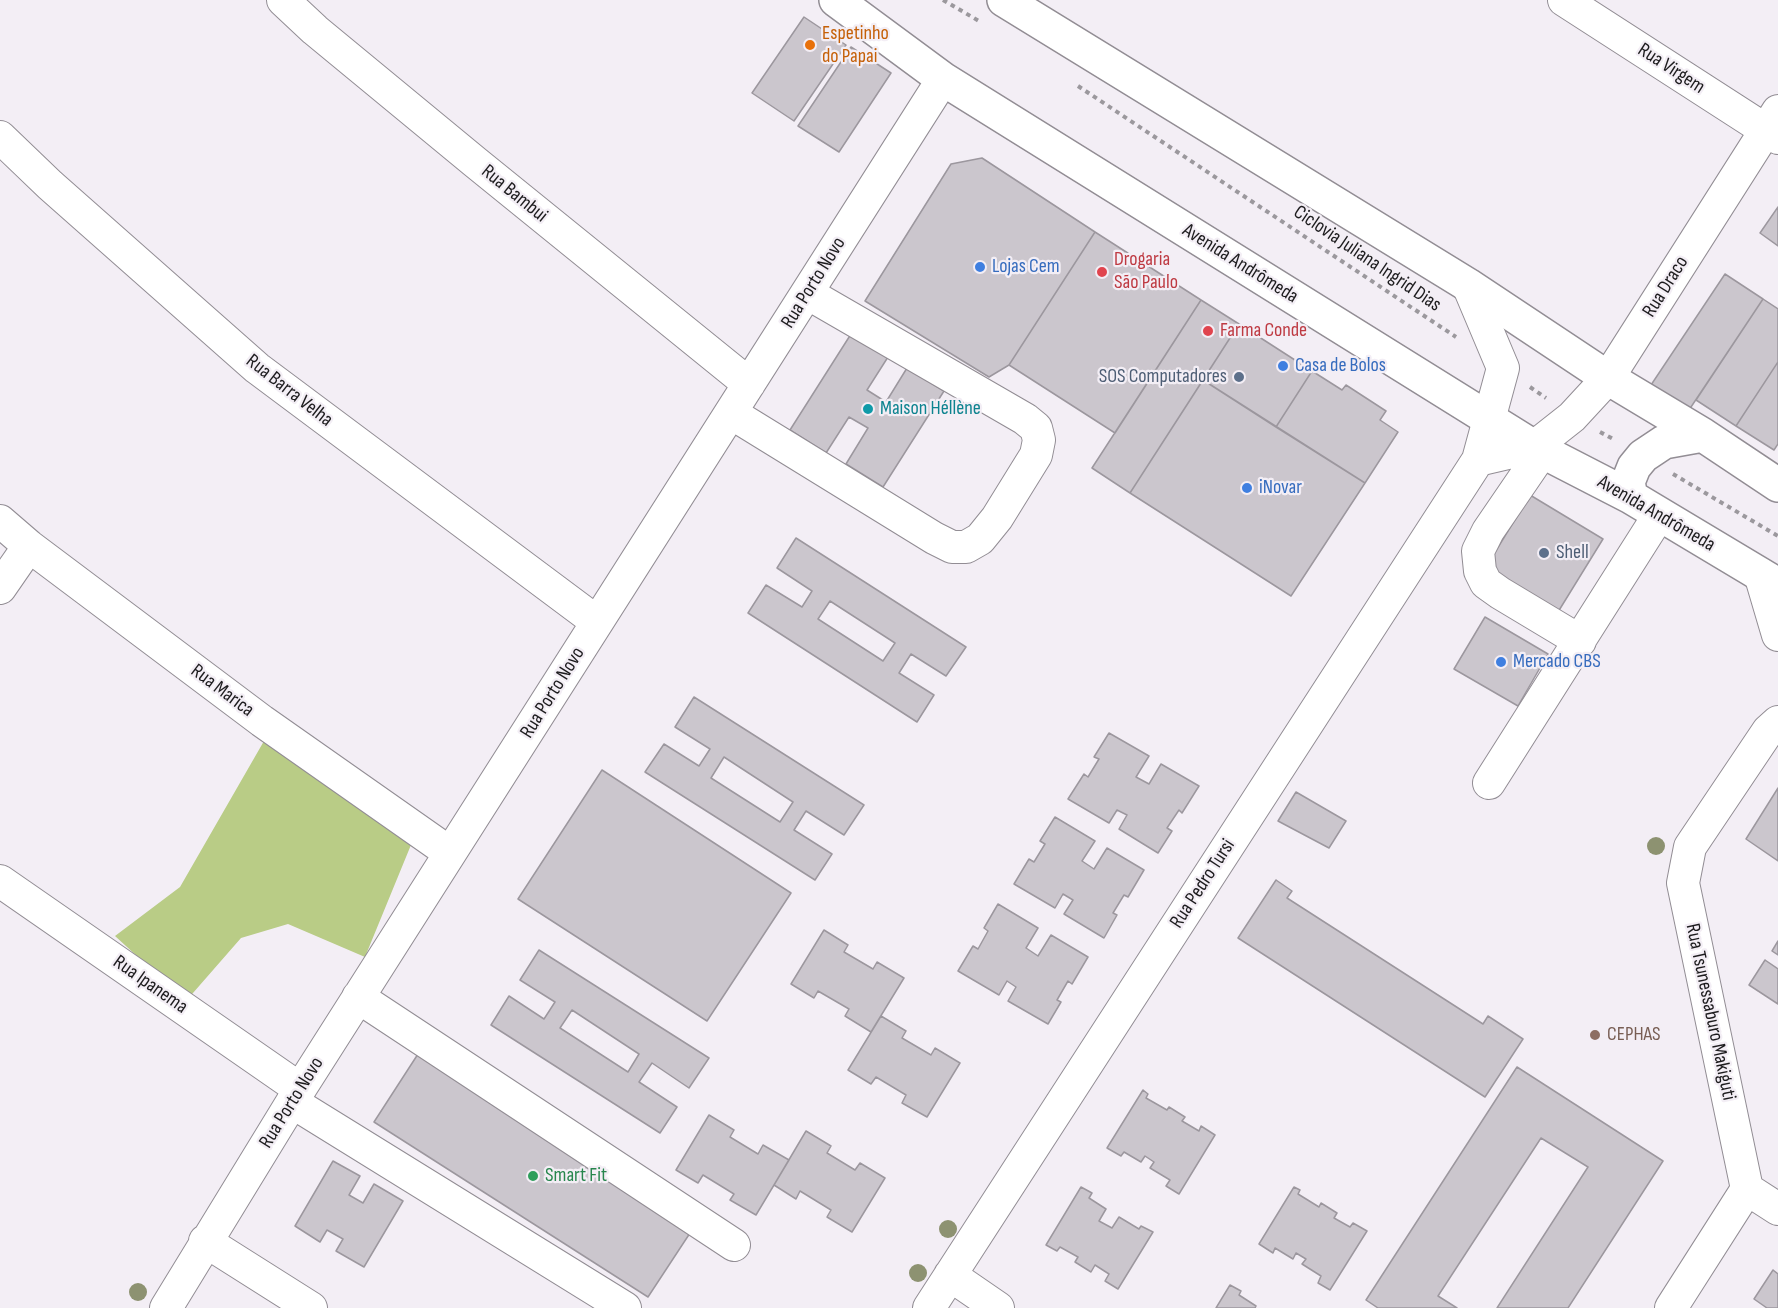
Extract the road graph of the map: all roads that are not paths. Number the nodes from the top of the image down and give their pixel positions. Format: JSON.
{"nodes":[{"id":1,"x":283,"y":0,"type":"edge"},
{"id":2,"x":836,"y":0,"type":"edge"},
{"id":3,"x":1564,"y":0,"type":"edge"},
{"id":4,"x":996,"y":13,"type":"edge"},
{"id":5,"x":943,"y":79,"type":"junction"},
{"id":6,"x":1774,"y":126,"type":"edge"},
{"id":7,"x":0,"y":137,"type":"edge"},
{"id":8,"x":1468,"y":285,"type":"junction"},
{"id":9,"x":807,"y":293,"type":"junction"},
{"id":10,"x":1608,"y":378,"type":"junction"},
{"id":11,"x":749,"y":384,"type":"junction"},
{"id":12,"x":731,"y":413,"type":"junction"},
{"id":13,"x":1489,"y":419,"type":"junction"},
{"id":14,"x":1703,"y":435,"type":"junction"},
{"id":15,"x":1538,"y":449,"type":"junction"},
{"id":16,"x":1478,"y":460,"type":"junction"},
{"id":17,"x":1778,"y":485,"type":"edge"},
{"id":18,"x":1631,"y":497,"type":"junction"},
{"id":19,"x":1659,"y":515,"type":"junction"},
{"id":20,"x":0,"y":521,"type":"edge"},
{"id":21,"x":29,"y":546,"type":"junction"},
{"id":22,"x":1769,"y":580,"type":"edge"},
{"id":23,"x":0,"y":588,"type":"edge"},
{"id":24,"x":597,"y":622,"type":"junction"},
{"id":25,"x":1778,"y":635,"type":"edge"},
{"id":26,"x":1580,"y":641,"type":"junction"},
{"id":27,"x":1775,"y":719,"type":"edge"},
{"id":28,"x":1489,"y":783,"type":"dead end"},
{"id":29,"x":450,"y":853,"type":"junction"},
{"id":30,"x":0,"y":881,"type":"edge"},
{"id":31,"x":358,"y":997,"type":"junction"},
{"id":32,"x":296,"y":1095,"type":"junction"},
{"id":33,"x":1747,"y":1189,"type":"junction"},
{"id":34,"x":1778,"y":1209,"type":"edge"},
{"id":35,"x":205,"y":1241,"type":"junction"},
{"id":36,"x":734,"y":1245,"type":"dead end"},
{"id":37,"x":950,"y":1275,"type":"junction"},
{"id":38,"x":166,"y":1308,"type":"edge"},
{"id":39,"x":311,"y":1308,"type":"edge"},
{"id":40,"x":625,"y":1308,"type":"edge"},
{"id":41,"x":929,"y":1308,"type":"edge"},
{"id":42,"x":998,"y":1308,"type":"edge"},
{"id":43,"x":1671,"y":1308,"type":"edge"}],
"edges":[{"from":1,"to":11,"type":"street","name":"Rua Bambui"},
{"from":2,"to":5,"type":"main road","name":"Avenida Andrômeda"},
{"from":3,"to":6,"type":"street","name":"Rua Virgem"},
{"from":4,"to":8,"type":"main road"},
{"from":5,"to":9,"type":"street","name":"Rua Porto Novo"},
{"from":5,"to":13,"type":"main road","name":"Avenida Andrômeda"},
{"from":6,"to":10,"type":"street","name":"Rua Draco"},
{"from":7,"to":24,"type":"street","name":"Rua Barra Velha"},
{"from":8,"to":10,"type":"main road"},
{"from":8,"to":13,"type":"street","name":"Rua Pedro Tursi"},
{"from":9,"to":11,"type":"street","name":"Rua Porto Novo"},
{"from":9,"to":12,"type":"street"},
{"from":10,"to":14,"type":"main road"},
{"from":10,"to":15,"type":"street","name":"Rua Draco"},
{"from":11,"to":12,"type":"street","name":"Rua Porto Novo"},
{"from":12,"to":24,"type":"street","name":"Rua Porto Novo"},
{"from":13,"to":15,"type":"main road","name":"Avenida Andrômeda"},
{"from":13,"to":16,"type":"street","name":"Rua Pedro Tursi"},
{"from":14,"to":17,"type":"main road"},
{"from":14,"to":18,"type":"main road"},
{"from":15,"to":16,"type":"street"},
{"from":15,"to":18,"type":"main road","name":"Avenida Andrômeda"},
{"from":15,"to":26,"type":"street"},
{"from":16,"to":37,"type":"street","name":"Rua Pedro Tursi"},
{"from":18,"to":19,"type":"main road","name":"Avenida Andrômeda"},
{"from":19,"to":22,"type":"main road","name":"Avenida Andrômeda"},
{"from":19,"to":26,"type":"street"},
{"from":20,"to":21,"type":"street","name":"Rua Marica"},
{"from":21,"to":23,"type":"street"},
{"from":21,"to":29,"type":"street","name":"Rua Marica"},
{"from":22,"to":25,"type":"street"},
{"from":24,"to":29,"type":"street","name":"Rua Porto Novo"},
{"from":26,"to":28,"type":"street"},
{"from":27,"to":33,"type":"street","name":"Rua Tsunessaburo Makiguti"},
{"from":29,"to":31,"type":"street","name":"Rua Porto Novo"},
{"from":30,"to":32,"type":"street","name":"Rua Ipanema"},
{"from":31,"to":32,"type":"street","name":"Rua Porto Novo"},
{"from":31,"to":36,"type":"street"},
{"from":32,"to":35,"type":"street","name":"Rua Porto Novo"},
{"from":32,"to":40,"type":"street","name":"Rua Ipanema"},
{"from":33,"to":34,"type":"street"},
{"from":33,"to":43,"type":"street"},
{"from":35,"to":38,"type":"street","name":"Rua Porto Novo"},
{"from":35,"to":39,"type":"street"},
{"from":37,"to":41,"type":"street","name":"Rua Pedro Tursi"},
{"from":37,"to":42,"type":"street"}]}
